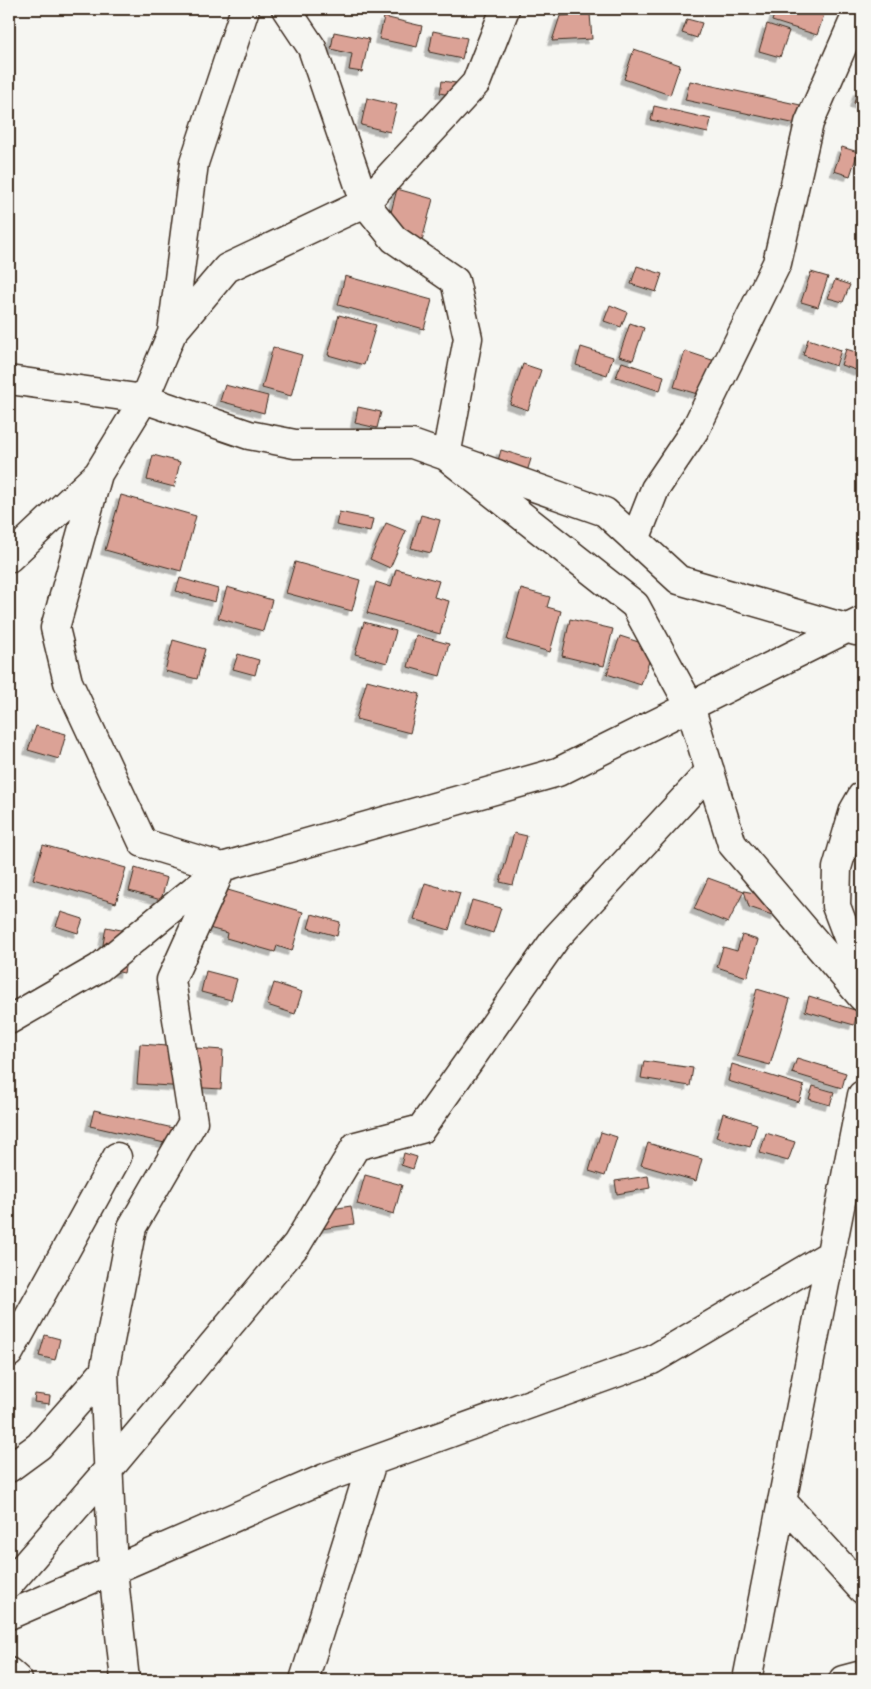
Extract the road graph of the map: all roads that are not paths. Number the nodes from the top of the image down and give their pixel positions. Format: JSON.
{"nodes":[{"id":1,"x":245,"y":9,"type":"edge"},
{"id":2,"x":286,"y":9,"type":"edge"},
{"id":3,"x":505,"y":9,"type":"edge"},
{"id":4,"x":859,"y":9,"type":"edge"},
{"id":5,"x":365,"y":202,"type":"junction"},
{"id":6,"x":172,"y":333,"type":"junction"},
{"id":7,"x":9,"y":380,"type":"edge"},
{"id":8,"x":144,"y":400,"type":"junction"},
{"id":9,"x":446,"y":456,"type":"junction"},
{"id":10,"x":98,"y":474,"type":"junction"},
{"id":11,"x":635,"y":540,"type":"junction"},
{"id":12,"x":9,"y":558,"type":"edge"},
{"id":13,"x":857,"y":628,"type":"edge"},
{"id":14,"x":690,"y":706,"type":"junction"},
{"id":15,"x":710,"y":771,"type":"junction"},
{"id":16,"x":862,"y":796,"type":"edge"},
{"id":17,"x":222,"y":867,"type":"junction"},
{"id":18,"x":862,"y":974,"type":"edge"},
{"id":19,"x":862,"y":997,"type":"edge"},
{"id":20,"x":9,"y":1020,"type":"edge"},
{"id":21,"x":862,"y":1094,"type":"edge"},
{"id":22,"x":117,"y":1157,"type":"dead end"},
{"id":23,"x":831,"y":1254,"type":"junction"},
{"id":24,"x":9,"y":1353,"type":"edge"},
{"id":25,"x":104,"y":1372,"type":"junction"},
{"id":26,"x":372,"y":1462,"type":"junction"},
{"id":27,"x":9,"y":1468,"type":"edge"},
{"id":28,"x":108,"y":1470,"type":"junction"},
{"id":29,"x":782,"y":1501,"type":"junction"},
{"id":30,"x":113,"y":1570,"type":"junction"},
{"id":31,"x":9,"y":1584,"type":"edge"},
{"id":32,"x":862,"y":1589,"type":"edge"},
{"id":33,"x":9,"y":1615,"type":"edge"},
{"id":34,"x":9,"y":1672,"type":"edge"},
{"id":35,"x":862,"y":1675,"type":"edge"},
{"id":36,"x":18,"y":1680,"type":"edge"},
{"id":37,"x":125,"y":1680,"type":"edge"},
{"id":38,"x":304,"y":1680,"type":"edge"},
{"id":39,"x":746,"y":1680,"type":"edge"},
{"id":40,"x":843,"y":1680,"type":"edge"}],
"edges":[{"from":1,"to":6,"type":"street"},
{"from":2,"to":5,"type":"street"},
{"from":3,"to":5,"type":"street"},
{"from":4,"to":11,"type":"street"},
{"from":5,"to":6,"type":"street"},
{"from":5,"to":9,"type":"street"},
{"from":6,"to":8,"type":"street"},
{"from":7,"to":8,"type":"street"},
{"from":8,"to":9,"type":"street"},
{"from":8,"to":10,"type":"street"},
{"from":9,"to":11,"type":"street"},
{"from":9,"to":14,"type":"street"},
{"from":10,"to":12,"type":"street"},
{"from":10,"to":17,"type":"street"},
{"from":11,"to":13,"type":"street"},
{"from":13,"to":14,"type":"street"},
{"from":14,"to":15,"type":"street"},
{"from":14,"to":17,"type":"street"},
{"from":15,"to":19,"type":"street"},
{"from":15,"to":28,"type":"street"},
{"from":16,"to":18,"type":"street"},
{"from":17,"to":20,"type":"street"},
{"from":17,"to":25,"type":"street"},
{"from":21,"to":23,"type":"street"},
{"from":22,"to":24,"type":"street"},
{"from":23,"to":26,"type":"street"},
{"from":23,"to":29,"type":"street"},
{"from":25,"to":27,"type":"street"},
{"from":25,"to":28,"type":"street"},
{"from":26,"to":30,"type":"street"},
{"from":26,"to":38,"type":"street"},
{"from":28,"to":30,"type":"street"},
{"from":28,"to":31,"type":"street"},
{"from":29,"to":32,"type":"street"},
{"from":29,"to":39,"type":"street"},
{"from":30,"to":33,"type":"street"},
{"from":30,"to":37,"type":"street"},
{"from":34,"to":36,"type":"street"},
{"from":35,"to":40,"type":"street"}]}
